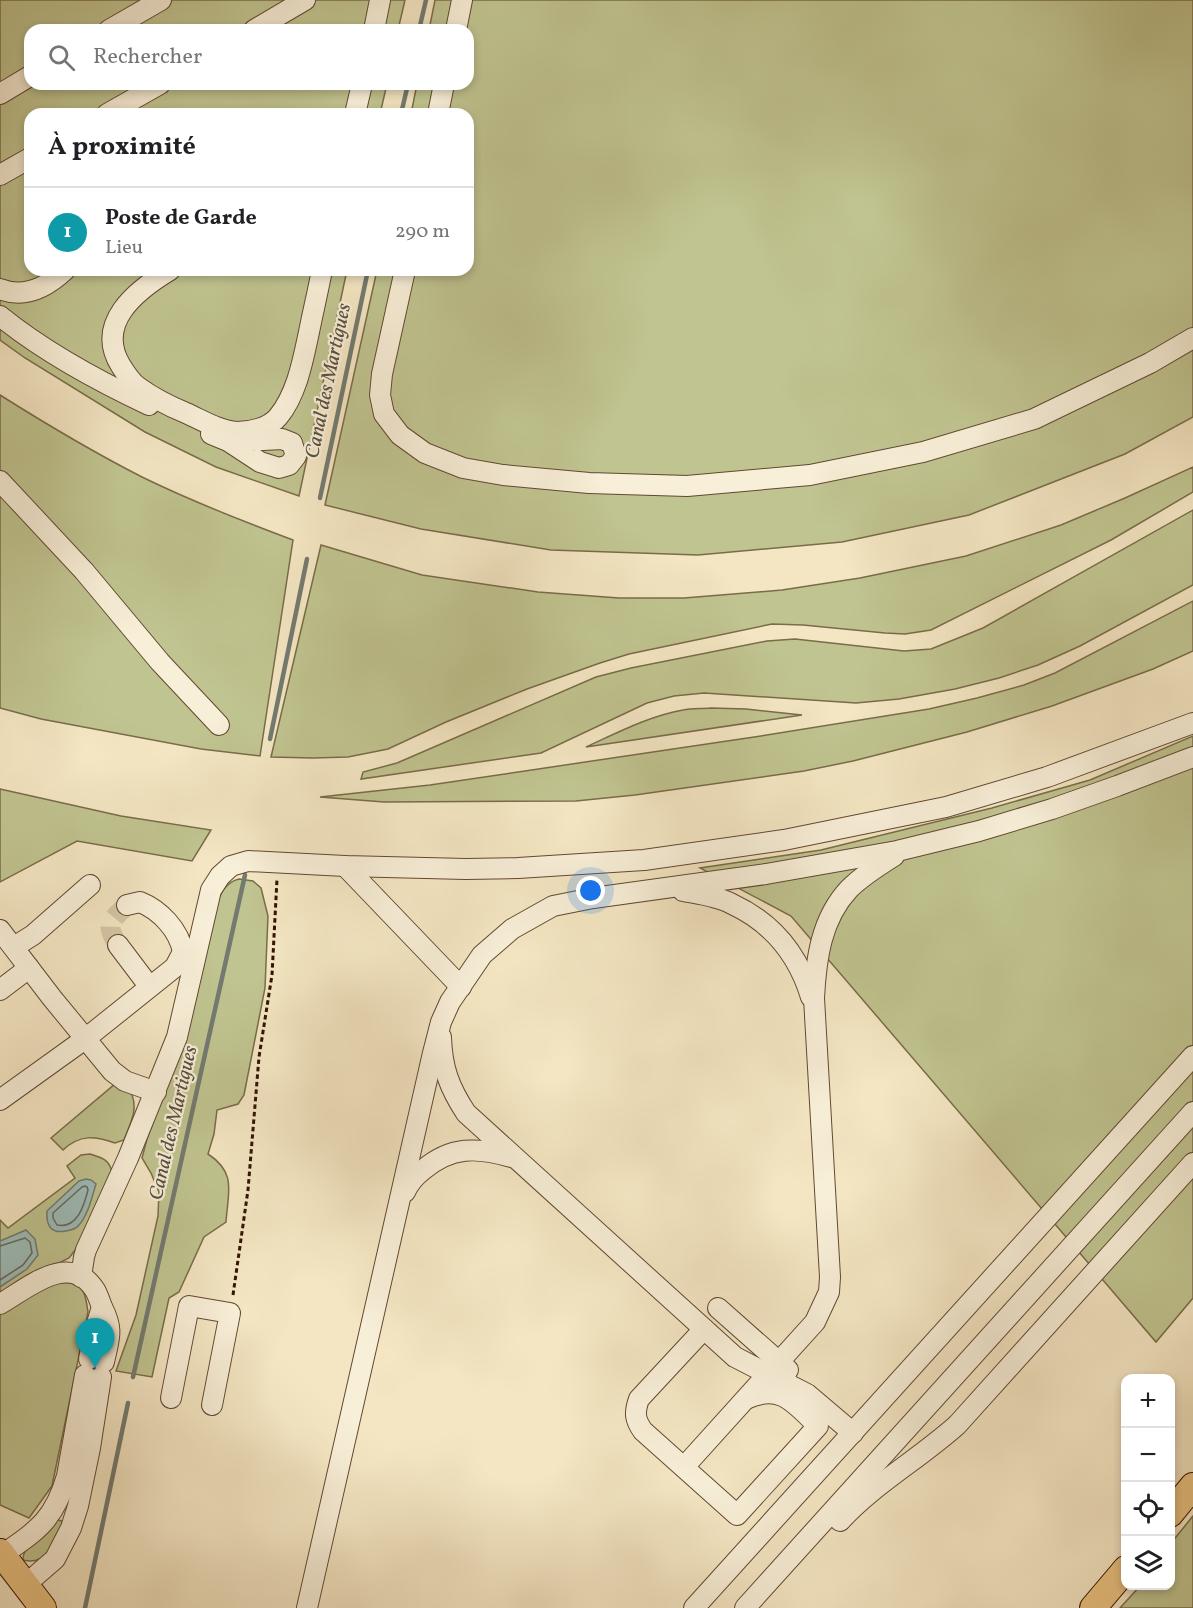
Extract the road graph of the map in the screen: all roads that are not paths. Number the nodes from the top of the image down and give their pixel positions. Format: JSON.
{"nodes":[{"id":1,"x":161,"y":0,"type":"edge"},
{"id":2,"x":380,"y":0,"type":"edge"},
{"id":3,"x":462,"y":0,"type":"edge"},
{"id":4,"x":302,"y":2,"type":"edge"},
{"id":5,"x":119,"y":24,"type":"edge"},
{"id":6,"x":264,"y":24,"type":"edge"},
{"id":7,"x":275,"y":24,"type":"edge"},
{"id":8,"x":375,"y":24,"type":"edge"},
{"id":9,"x":457,"y":24,"type":"edge"},
{"id":10,"x":24,"y":80,"type":"edge"},
{"id":11,"x":149,"y":90,"type":"edge"},
{"id":12,"x":361,"y":90,"type":"edge"},
{"id":13,"x":443,"y":90,"type":"edge"},
{"id":14,"x":0,"y":94,"type":"edge"},
{"id":15,"x":118,"y":108,"type":"edge"},
{"id":16,"x":356,"y":108,"type":"edge"},
{"id":17,"x":439,"y":108,"type":"edge"},
{"id":18,"x":24,"y":161,"type":"edge"},
{"id":19,"x":0,"y":175,"type":"edge"},
{"id":20,"x":58,"y":276,"type":"edge"},
{"id":21,"x":161,"y":276,"type":"edge"},
{"id":22,"x":321,"y":276,"type":"edge"},
{"id":23,"x":404,"y":276,"type":"edge"},
{"id":24,"x":0,"y":289,"type":"edge"},
{"id":25,"x":0,"y":315,"type":"edge"},
{"id":26,"x":1193,"y":338,"type":"edge"},
{"id":27,"x":228,"y":441,"type":"dead end"},
{"id":28,"x":0,"y":481,"type":"edge"},
{"id":29,"x":1193,"y":723,"type":"edge"},
{"id":30,"x":219,"y":725,"type":"dead end"},
{"id":31,"x":1193,"y":756,"type":"edge"},
{"id":32,"x":903,"y":850,"type":"junction"},
{"id":33,"x":345,"y":866,"type":"junction"},
{"id":34,"x":90,"y":885,"type":"dead end"},
{"id":35,"x":665,"y":888,"type":"junction"},
{"id":36,"x":127,"y":905,"type":"dead end"},
{"id":37,"x":0,"y":930,"type":"edge"},
{"id":38,"x":118,"y":945,"type":"tunnel mouth"},
{"id":39,"x":14,"y":947,"type":"junction"},
{"id":40,"x":29,"y":968,"type":"junction"},
{"id":41,"x":149,"y":986,"type":"junction"},
{"id":42,"x":461,"y":987,"type":"junction"},
{"id":43,"x":0,"y":990,"type":"edge"},
{"id":44,"x":815,"y":1008,"type":"junction"},
{"id":45,"x":441,"y":1022,"type":"junction"},
{"id":46,"x":85,"y":1039,"type":"junction"},
{"id":47,"x":1193,"y":1056,"type":"edge"},
{"id":48,"x":156,"y":1092,"type":"junction"},
{"id":49,"x":0,"y":1100,"type":"edge"},
{"id":50,"x":1193,"y":1112,"type":"edge"},
{"id":51,"x":514,"y":1158,"type":"junction"},
{"id":52,"x":1193,"y":1163,"type":"edge"},
{"id":53,"x":398,"y":1208,"type":"junction"},
{"id":54,"x":81,"y":1277,"type":"junction"},
{"id":55,"x":0,"y":1304,"type":"edge"},
{"id":56,"x":718,"y":1308,"type":"dead end"},
{"id":57,"x":705,"y":1329,"type":"junction"},
{"id":58,"x":95,"y":1368,"type":"junction"},
{"id":59,"x":774,"y":1368,"type":"junction"},
{"id":60,"x":171,"y":1398,"type":"dead end"},
{"id":61,"x":746,"y":1399,"type":"junction"},
{"id":62,"x":212,"y":1405,"type":"dead end"},
{"id":63,"x":853,"y":1433,"type":"junction"},
{"id":64,"x":684,"y":1467,"type":"junction"},
{"id":65,"x":1193,"y":1486,"type":"edge"},
{"id":66,"x":1175,"y":1508,"type":"edge"},
{"id":67,"x":1,"y":1553,"type":"edge"},
{"id":68,"x":1121,"y":1574,"type":"edge"},
{"id":69,"x":25,"y":1585,"type":"junction"},
{"id":70,"x":43,"y":1608,"type":"edge"},
{"id":71,"x":307,"y":1608,"type":"edge"},
{"id":72,"x":694,"y":1608,"type":"edge"},
{"id":73,"x":746,"y":1608,"type":"edge"},
{"id":74,"x":758,"y":1608,"type":"edge"},
{"id":75,"x":1094,"y":1608,"type":"edge"}],
"edges":[{"from":1,"to":5,"type":"lane"},
{"from":2,"to":8,"type":"lane"},
{"from":3,"to":9,"type":"lane"},
{"from":4,"to":6,"type":"lane"},
{"from":4,"to":7,"type":"lane"},
{"from":10,"to":14,"type":"lane"},
{"from":11,"to":15,"type":"lane"},
{"from":12,"to":16,"type":"lane"},
{"from":13,"to":17,"type":"lane"},
{"from":18,"to":19,"type":"lane"},
{"from":20,"to":24,"type":"lane"},
{"from":21,"to":22,"type":"lane"},
{"from":23,"to":26,"type":"lane"},
{"from":25,"to":27,"type":"lane"},
{"from":28,"to":30,"type":"lane"},
{"from":29,"to":33,"type":"lane"},
{"from":31,"to":32,"type":"lane"},
{"from":32,"to":35,"type":"lane"},
{"from":32,"to":44,"type":"lane"},
{"from":33,"to":42,"type":"lane"},
{"from":33,"to":48,"type":"lane"},
{"from":34,"to":39,"type":"lane"},
{"from":35,"to":42,"type":"lane"},
{"from":35,"to":44,"type":"lane"},
{"from":36,"to":41,"type":"lane"},
{"from":37,"to":39,"type":"lane"},
{"from":38,"to":41,"type":"lane"},
{"from":39,"to":40,"type":"lane"},
{"from":40,"to":43,"type":"lane"},
{"from":40,"to":46,"type":"lane"},
{"from":41,"to":46,"type":"lane"},
{"from":42,"to":45,"type":"lane"},
{"from":44,"to":59,"type":"lane"},
{"from":45,"to":51,"type":"lane"},
{"from":45,"to":53,"type":"lane"},
{"from":46,"to":48,"type":"lane"},
{"from":46,"to":49,"type":"lane"},
{"from":47,"to":63,"type":"lane"},
{"from":48,"to":54,"type":"lane"},
{"from":50,"to":73,"type":"lane"},
{"from":51,"to":53,"type":"lane"},
{"from":51,"to":57,"type":"lane"},
{"from":52,"to":74,"type":"lane"},
{"from":53,"to":71,"type":"lane"},
{"from":54,"to":55,"type":"lane"},
{"from":54,"to":58,"type":"lane"},
{"from":56,"to":59,"type":"lane"},
{"from":57,"to":59,"type":"lane"},
{"from":57,"to":64,"type":"lane"},
{"from":58,"to":67,"type":"lane"},
{"from":58,"to":69,"type":"lane"},
{"from":59,"to":61,"type":"lane"},
{"from":59,"to":63,"type":"lane"},
{"from":60,"to":62,"type":"lane"},
{"from":61,"to":64,"type":"lane"},
{"from":61,"to":64,"type":"lane"},
{"from":63,"to":72,"type":"lane"},
{"from":65,"to":66,"type":"main road"},
{"from":67,"to":69,"type":"main road"},
{"from":68,"to":75,"type":"main road"},
{"from":69,"to":70,"type":"main road"}]}
